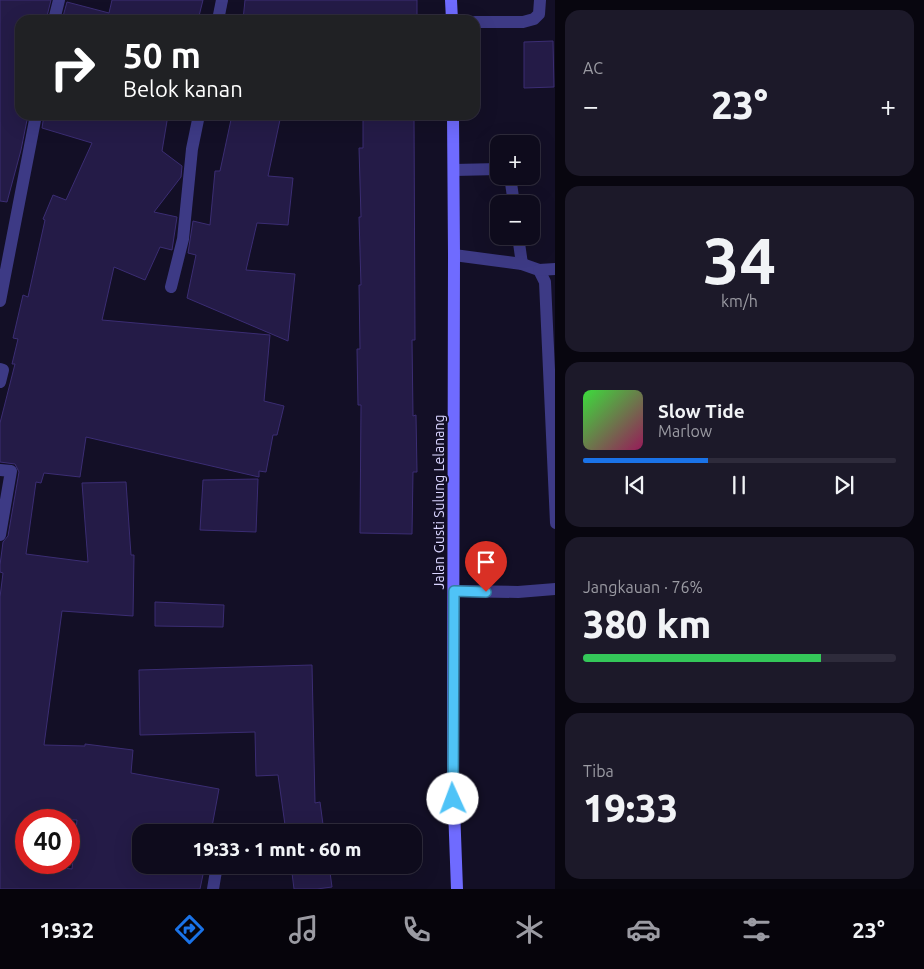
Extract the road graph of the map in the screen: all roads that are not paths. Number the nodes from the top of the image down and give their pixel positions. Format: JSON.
{"nodes":[{"id":1,"x":59,"y":0,"type":"edge"},
{"id":2,"x":222,"y":0,"type":"edge"},
{"id":3,"x":452,"y":0,"type":"edge"},
{"id":4,"x":540,"y":0,"type":"edge"},
{"id":5,"x":55,"y":15,"type":"edge"},
{"id":6,"x":219,"y":15,"type":"edge"},
{"id":7,"x":452,"y":15,"type":"edge"},
{"id":8,"x":480,"y":22,"type":"edge"},
{"id":9,"x":35,"y":120,"type":"edge"},
{"id":10,"x":198,"y":120,"type":"edge"},
{"id":11,"x":453,"y":120,"type":"edge"},
{"id":12,"x":490,"y":169,"type":"edge"},
{"id":13,"x":454,"y":170,"type":"junction"},
{"id":14,"x":519,"y":245,"type":"edge"},
{"id":15,"x":454,"y":255,"type":"junction"},
{"id":16,"x":522,"y":264,"type":"junction"},
{"id":17,"x":555,"y":269,"type":"edge"},
{"id":18,"x":539,"y":270,"type":"junction"},
{"id":19,"x":171,"y":287,"type":"dead end"},
{"id":20,"x":0,"y":301,"type":"edge"},
{"id":21,"x":0,"y":369,"type":"edge"},
{"id":22,"x":0,"y":382,"type":"edge"},
{"id":23,"x":0,"y":470,"type":"edge"},
{"id":24,"x":555,"y":523,"type":"edge"},
{"id":25,"x":0,"y":535,"type":"edge"},
{"id":26,"x":555,"y":589,"type":"edge"},
{"id":27,"x":454,"y":591,"type":"junction"},
{"id":28,"x":216,"y":874,"type":"edge"},
{"id":29,"x":213,"y":889,"type":"edge"},
{"id":30,"x":457,"y":889,"type":"edge"}],
"edges":[{"from":1,"to":5,"type":"street"},
{"from":2,"to":6,"type":"street"},
{"from":3,"to":7,"type":"street"},
{"from":4,"to":8,"type":"street"},
{"from":9,"to":20,"type":"street"},
{"from":10,"to":19,"type":"street"},
{"from":11,"to":13,"type":"street","name":"Jalan Gusti Sulung Lelanang"},
{"from":12,"to":13,"type":"street"},
{"from":13,"to":15,"type":"street","name":"Jalan Gusti Sulung Lelanang"},
{"from":14,"to":16,"type":"street"},
{"from":15,"to":16,"type":"street"},
{"from":15,"to":27,"type":"street","name":"Jalan Gusti Sulung Lelanang"},
{"from":16,"to":18,"type":"street"},
{"from":17,"to":18,"type":"street"},
{"from":18,"to":24,"type":"street"},
{"from":21,"to":22,"type":"street"},
{"from":23,"to":25,"type":"street"},
{"from":26,"to":27,"type":"street"},
{"from":27,"to":30,"type":"street","name":"Jalan Gusti Sulung Lelanang"},
{"from":28,"to":29,"type":"street"}]}
